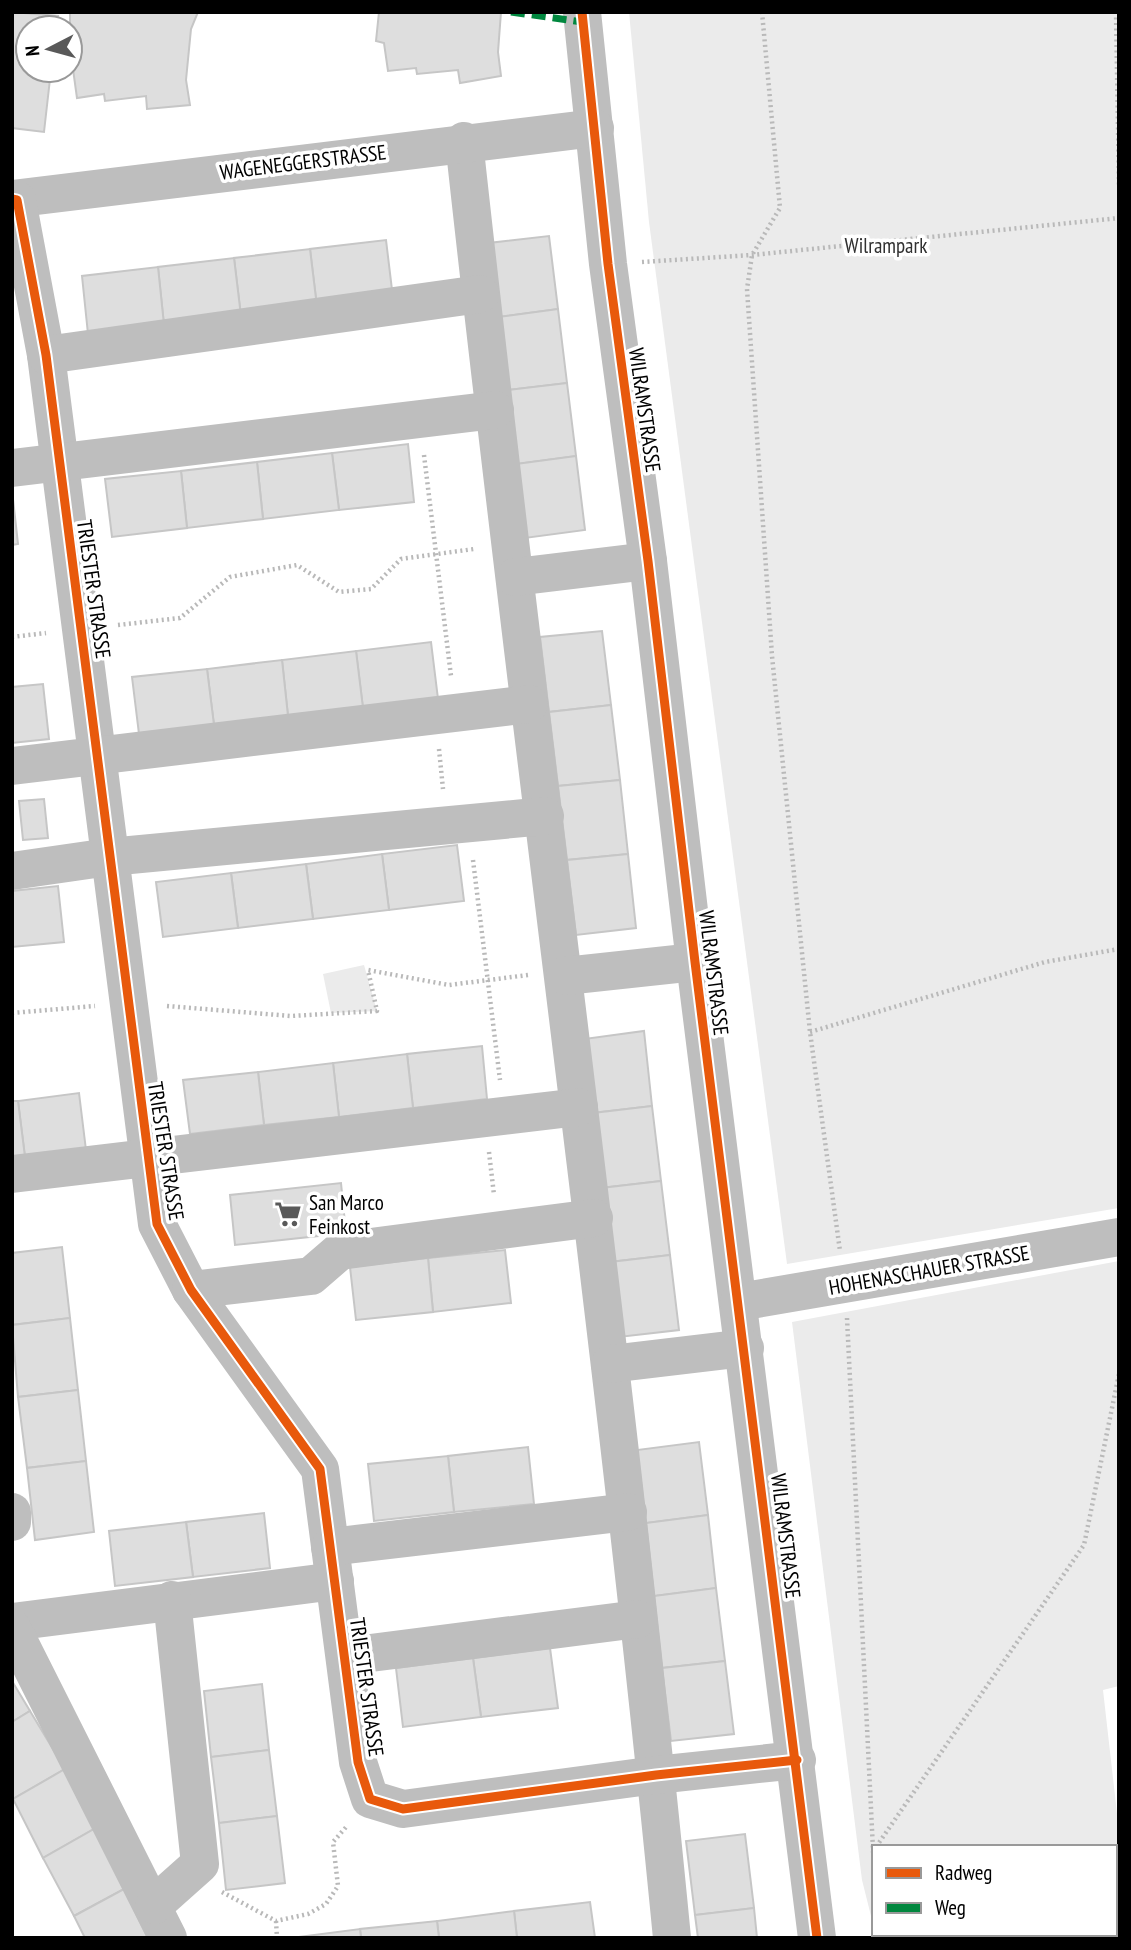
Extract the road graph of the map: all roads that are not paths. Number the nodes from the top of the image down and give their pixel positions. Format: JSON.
{"nodes":[{"id":1,"x":582,"y":12,"type":"edge"},
{"id":2,"x":595,"y":128,"type":"junction"},
{"id":3,"x":464,"y":141,"type":"junction"},
{"id":4,"x":15,"y":199,"type":"edge"},
{"id":5,"x":480,"y":294,"type":"junction"},
{"id":6,"x":46,"y":355,"type":"junction"},
{"id":7,"x":495,"y":410,"type":"junction"},
{"id":8,"x":59,"y":462,"type":"junction"},
{"id":9,"x":12,"y":468,"type":"edge"},
{"id":10,"x":513,"y":560,"type":"junction"},
{"id":11,"x":648,"y":561,"type":"junction"},
{"id":12,"x":529,"y":704,"type":"junction"},
{"id":13,"x":97,"y":756,"type":"junction"},
{"id":14,"x":12,"y":766,"type":"edge"},
{"id":15,"x":545,"y":816,"type":"junction"},
{"id":16,"x":109,"y":857,"type":"junction"},
{"id":17,"x":12,"y":871,"type":"edge"},
{"id":18,"x":695,"y":962,"type":"junction"},
{"id":19,"x":564,"y":973,"type":"junction"},
{"id":20,"x":579,"y":1107,"type":"junction"},
{"id":21,"x":146,"y":1156,"type":"junction"},
{"id":22,"x":12,"y":1174,"type":"edge"},
{"id":23,"x":594,"y":1218,"type":"junction"},
{"id":24,"x":1119,"y":1237,"type":"edge"},
{"id":25,"x":191,"y":1290,"type":"junction"},
{"id":26,"x":739,"y":1303,"type":"junction"},
{"id":27,"x":745,"y":1348,"type":"junction"},
{"id":28,"x":610,"y":1364,"type":"junction"},
{"id":29,"x":12,"y":1512,"type":"edge"},
{"id":30,"x":628,"y":1512,"type":"junction"},
{"id":31,"x":12,"y":1522,"type":"edge"},
{"id":32,"x":333,"y":1564,"type":"junction"},
{"id":33,"x":172,"y":1600,"type":"junction"},
{"id":34,"x":638,"y":1619,"type":"junction"},
{"id":35,"x":12,"y":1622,"type":"edge"},
{"id":36,"x":12,"y":1628,"type":"edge"},
{"id":37,"x":346,"y":1656,"type":"junction"},
{"id":38,"x":797,"y":1760,"type":"junction"},
{"id":39,"x":656,"y":1775,"type":"junction"},
{"id":40,"x":161,"y":1921,"type":"edge"},
{"id":41,"x":672,"y":1938,"type":"edge"},
{"id":42,"x":817,"y":1938,"type":"edge"}],
"edges":[{"from":1,"to":2,"type":"street","name":"WILRAMSTRASSE"},
{"from":2,"to":3,"type":"street","name":"WAGENEGGERSTRASSE"},
{"from":2,"to":11,"type":"street","name":"WILRAMSTRASSE"},
{"from":3,"to":4,"type":"street","name":"WAGENEGGERSTRASSE"},
{"from":3,"to":5,"type":"street"},
{"from":4,"to":6,"type":"street","name":"TRIESTER STRASSE"},
{"from":5,"to":6,"type":"street"},
{"from":5,"to":7,"type":"street"},
{"from":6,"to":8,"type":"street","name":"TRIESTER STRASSE"},
{"from":7,"to":8,"type":"street"},
{"from":7,"to":10,"type":"street"},
{"from":8,"to":9,"type":"street"},
{"from":8,"to":13,"type":"street","name":"TRIESTER STRASSE"},
{"from":10,"to":11,"type":"street"},
{"from":10,"to":12,"type":"street"},
{"from":11,"to":18,"type":"street","name":"WILRAMSTRASSE"},
{"from":12,"to":13,"type":"street"},
{"from":12,"to":15,"type":"street"},
{"from":13,"to":14,"type":"street"},
{"from":13,"to":16,"type":"street","name":"TRIESTER STRASSE"},
{"from":15,"to":16,"type":"street"},
{"from":15,"to":19,"type":"street"},
{"from":16,"to":17,"type":"street"},
{"from":16,"to":21,"type":"street","name":"TRIESTER STRASSE"},
{"from":18,"to":19,"type":"street"},
{"from":18,"to":26,"type":"street","name":"WILRAMSTRASSE"},
{"from":19,"to":20,"type":"street"},
{"from":20,"to":21,"type":"street"},
{"from":20,"to":23,"type":"street"},
{"from":21,"to":22,"type":"street"},
{"from":21,"to":25,"type":"street","name":"TRIESTER STRASSE"},
{"from":23,"to":25,"type":"street"},
{"from":23,"to":28,"type":"street"},
{"from":24,"to":26,"type":"street","name":"HOHENASCHAUER STRASSE"},
{"from":25,"to":32,"type":"street","name":"TRIESTER STRASSE"},
{"from":26,"to":27,"type":"street","name":"WILRAMSTRASSE"},
{"from":27,"to":28,"type":"street"},
{"from":27,"to":38,"type":"street","name":"WILRAMSTRASSE"},
{"from":28,"to":30,"type":"street"},
{"from":29,"to":31,"type":"street"},
{"from":30,"to":32,"type":"street"},
{"from":30,"to":34,"type":"street"},
{"from":32,"to":33,"type":"street"},
{"from":32,"to":37,"type":"street","name":"TRIESTER STRASSE"},
{"from":33,"to":35,"type":"street"},
{"from":33,"to":40,"type":"street"},
{"from":34,"to":37,"type":"street"},
{"from":34,"to":39,"type":"street"},
{"from":36,"to":40,"type":"street"},
{"from":37,"to":39,"type":"street","name":"TRIESTER STRASSE"},
{"from":38,"to":39,"type":"street"},
{"from":38,"to":42,"type":"street","name":"WILRAMSTRASSE"},
{"from":39,"to":41,"type":"street"}]}
